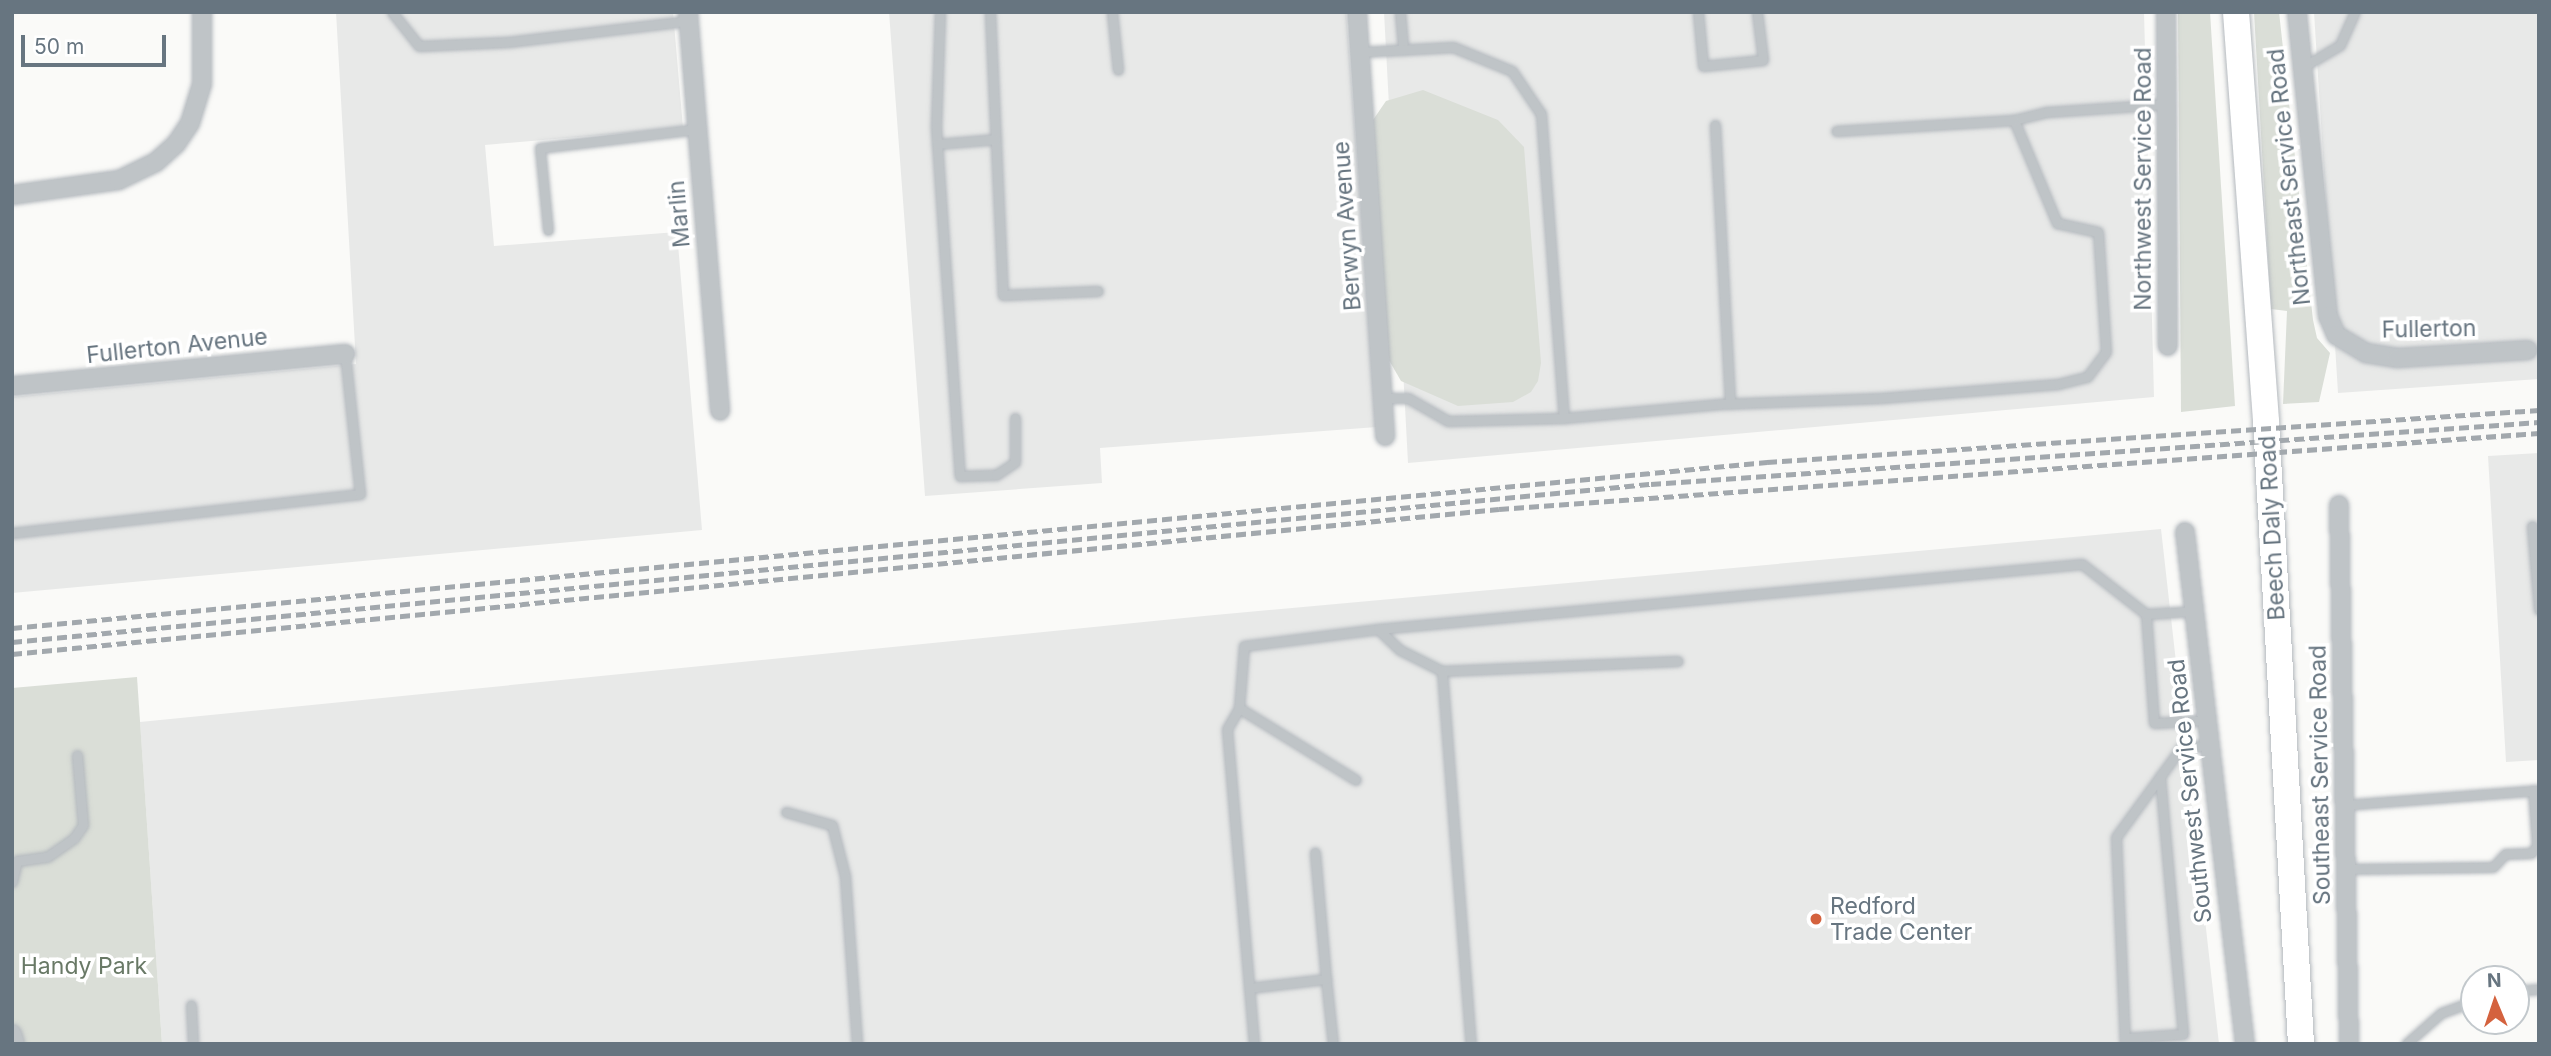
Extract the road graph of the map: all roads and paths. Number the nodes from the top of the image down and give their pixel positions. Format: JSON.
{"nodes":[{"id":1,"x":202,"y":12,"type":"edge"},
{"id":2,"x":392,"y":12,"type":"edge"},
{"id":3,"x":940,"y":12,"type":"edge"},
{"id":4,"x":990,"y":12,"type":"edge"},
{"id":5,"x":1112,"y":12,"type":"edge"},
{"id":6,"x":1357,"y":12,"type":"edge"},
{"id":7,"x":1400,"y":12,"type":"edge"},
{"id":8,"x":1699,"y":12,"type":"edge"},
{"id":9,"x":1757,"y":12,"type":"edge"},
{"id":10,"x":2166,"y":12,"type":"edge"},
{"id":11,"x":2236,"y":12,"type":"edge"},
{"id":12,"x":2297,"y":12,"type":"edge"},
{"id":13,"x":2355,"y":12,"type":"edge"},
{"id":14,"x":688,"y":16,"type":"edge"},
{"id":15,"x":1403,"y":50,"type":"junction"},
{"id":16,"x":1360,"y":52,"type":"junction"},
{"id":17,"x":2302,"y":67,"type":"junction"},
{"id":18,"x":1118,"y":70,"type":"dead end"},
{"id":19,"x":2167,"y":104,"type":"junction"},
{"id":20,"x":2014,"y":120,"type":"junction"},
{"id":21,"x":1715,"y":125,"type":"dead end"},
{"id":22,"x":697,"y":129,"type":"junction"},
{"id":23,"x":1836,"y":131,"type":"dead end"},
{"id":24,"x":996,"y":139,"type":"junction"},
{"id":25,"x":937,"y":144,"type":"junction"},
{"id":26,"x":12,"y":195,"type":"edge"},
{"id":27,"x":548,"y":230,"type":"dead end"},
{"id":28,"x":1098,"y":291,"type":"dead end"},
{"id":29,"x":2336,"y":335,"type":"joint"},
{"id":30,"x":2168,"y":346,"type":"dead end"},
{"id":31,"x":2528,"y":350,"type":"dead end"},
{"id":32,"x":345,"y":354,"type":"joint"},
{"id":33,"x":12,"y":386,"type":"edge"},
{"id":34,"x":1382,"y":398,"type":"junction"},
{"id":35,"x":1730,"y":404,"type":"junction"},
{"id":36,"x":720,"y":411,"type":"dead end"},
{"id":37,"x":1015,"y":418,"type":"dead end"},
{"id":38,"x":1564,"y":418,"type":"junction"},
{"id":39,"x":1385,"y":436,"type":"dead end"},
{"id":40,"x":2339,"y":505,"type":"dead end"},
{"id":41,"x":2532,"y":526,"type":"dead end"},
{"id":42,"x":2185,"y":532,"type":"dead end"},
{"id":43,"x":12,"y":533,"type":"edge"},
{"id":44,"x":2539,"y":610,"type":"edge"},
{"id":45,"x":2195,"y":611,"type":"junction"},
{"id":46,"x":2146,"y":614,"type":"junction"},
{"id":47,"x":1378,"y":629,"type":"junction"},
{"id":48,"x":1678,"y":661,"type":"dead end"},
{"id":49,"x":1442,"y":671,"type":"junction"},
{"id":50,"x":1239,"y":708,"type":"junction"},
{"id":51,"x":2208,"y":720,"type":"junction"},
{"id":52,"x":2211,"y":745,"type":"junction"},
{"id":53,"x":77,"y":755,"type":"dead end"},
{"id":54,"x":2160,"y":776,"type":"junction"},
{"id":55,"x":1356,"y":780,"type":"dead end"},
{"id":56,"x":2536,"y":790,"type":"edge"},
{"id":57,"x":2345,"y":805,"type":"junction"},
{"id":58,"x":786,"y":812,"type":"dead end"},
{"id":59,"x":1315,"y":852,"type":"dead end"},
{"id":60,"x":2346,"y":869,"type":"junction"},
{"id":61,"x":12,"y":882,"type":"edge"},
{"id":62,"x":1326,"y":979,"type":"junction"},
{"id":63,"x":1249,"y":988,"type":"junction"},
{"id":64,"x":191,"y":1005,"type":"dead end"},
{"id":65,"x":2460,"y":1006,"type":"edge"},
{"id":66,"x":12,"y":1034,"type":"edge"},
{"id":67,"x":2124,"y":1041,"type":"edge"},
{"id":68,"x":15,"y":1044,"type":"edge"},
{"id":69,"x":193,"y":1044,"type":"edge"},
{"id":70,"x":857,"y":1044,"type":"edge"},
{"id":71,"x":1254,"y":1044,"type":"edge"},
{"id":72,"x":1333,"y":1044,"type":"edge"},
{"id":73,"x":1471,"y":1044,"type":"edge"},
{"id":74,"x":2245,"y":1044,"type":"edge"},
{"id":75,"x":2301,"y":1044,"type":"edge"},
{"id":76,"x":2350,"y":1044,"type":"edge"},
{"id":77,"x":2406,"y":1044,"type":"edge"}],
"edges":[{"from":1,"to":26,"type":"street"},
{"from":2,"to":14,"type":"lane"},
{"from":3,"to":25,"type":"lane"},
{"from":4,"to":24,"type":"lane"},
{"from":5,"to":18,"type":"lane"},
{"from":6,"to":16,"type":"street","name":"Berwyn Avenue"},
{"from":7,"to":15,"type":"lane"},
{"from":8,"to":9,"type":"lane"},
{"from":10,"to":19,"type":"street","name":"Northwest Service Road"},
{"from":11,"to":75,"type":"main road","name":"Beech Daly Road"},
{"from":12,"to":17,"type":"street","name":"Northeast Service Road"},
{"from":13,"to":17,"type":"lane"},
{"from":14,"to":22,"type":"street","name":"Marlin"},
{"from":15,"to":16,"type":"lane"},
{"from":15,"to":38,"type":"lane"},
{"from":16,"to":34,"type":"street","name":"Berwyn Avenue"},
{"from":17,"to":29,"type":"street","name":"Northeast Service Road"},
{"from":19,"to":20,"type":"lane"},
{"from":19,"to":30,"type":"street","name":"Northwest Service Road"},
{"from":20,"to":23,"type":"lane"},
{"from":20,"to":35,"type":"lane"},
{"from":21,"to":35,"type":"lane"},
{"from":22,"to":27,"type":"lane"},
{"from":22,"to":36,"type":"street","name":"Marlin"},
{"from":24,"to":25,"type":"lane"},
{"from":24,"to":28,"type":"lane"},
{"from":25,"to":37,"type":"lane"},
{"from":29,"to":31,"type":"street","name":"Fullerton"},
{"from":32,"to":33,"type":"street","name":"Fullerton Avenue"},
{"from":32,"to":43,"type":"lane"},
{"from":34,"to":38,"type":"lane"},
{"from":34,"to":39,"type":"street","name":"Berwyn Avenue"},
{"from":35,"to":38,"type":"lane"},
{"from":40,"to":57,"type":"street","name":"Southeast Service Road"},
{"from":41,"to":44,"type":"lane"},
{"from":42,"to":45,"type":"street","name":"Southwest Service Road"},
{"from":45,"to":46,"type":"lane"},
{"from":45,"to":51,"type":"street","name":"Southwest Service Road"},
{"from":46,"to":47,"type":"lane"},
{"from":46,"to":51,"type":"lane"},
{"from":47,"to":49,"type":"lane"},
{"from":47,"to":50,"type":"lane"},
{"from":48,"to":49,"type":"lane"},
{"from":49,"to":73,"type":"lane"},
{"from":50,"to":55,"type":"lane"},
{"from":50,"to":63,"type":"lane"},
{"from":51,"to":52,"type":"street","name":"Southwest Service Road"},
{"from":52,"to":54,"type":"lane"},
{"from":52,"to":74,"type":"street","name":"Southwest Service Road"},
{"from":53,"to":61,"type":"lane"},
{"from":54,"to":67,"type":"lane"},
{"from":54,"to":67,"type":"lane"},
{"from":56,"to":57,"type":"lane"},
{"from":56,"to":60,"type":"lane"},
{"from":57,"to":60,"type":"street","name":"Southeast Service Road"},
{"from":58,"to":70,"type":"lane"},
{"from":59,"to":62,"type":"lane"},
{"from":60,"to":76,"type":"street","name":"Southeast Service Road"},
{"from":62,"to":63,"type":"lane"},
{"from":62,"to":72,"type":"lane"},
{"from":63,"to":71,"type":"lane"},
{"from":64,"to":69,"type":"lane"},
{"from":65,"to":77,"type":"lane"},
{"from":66,"to":68,"type":"street"}]}
